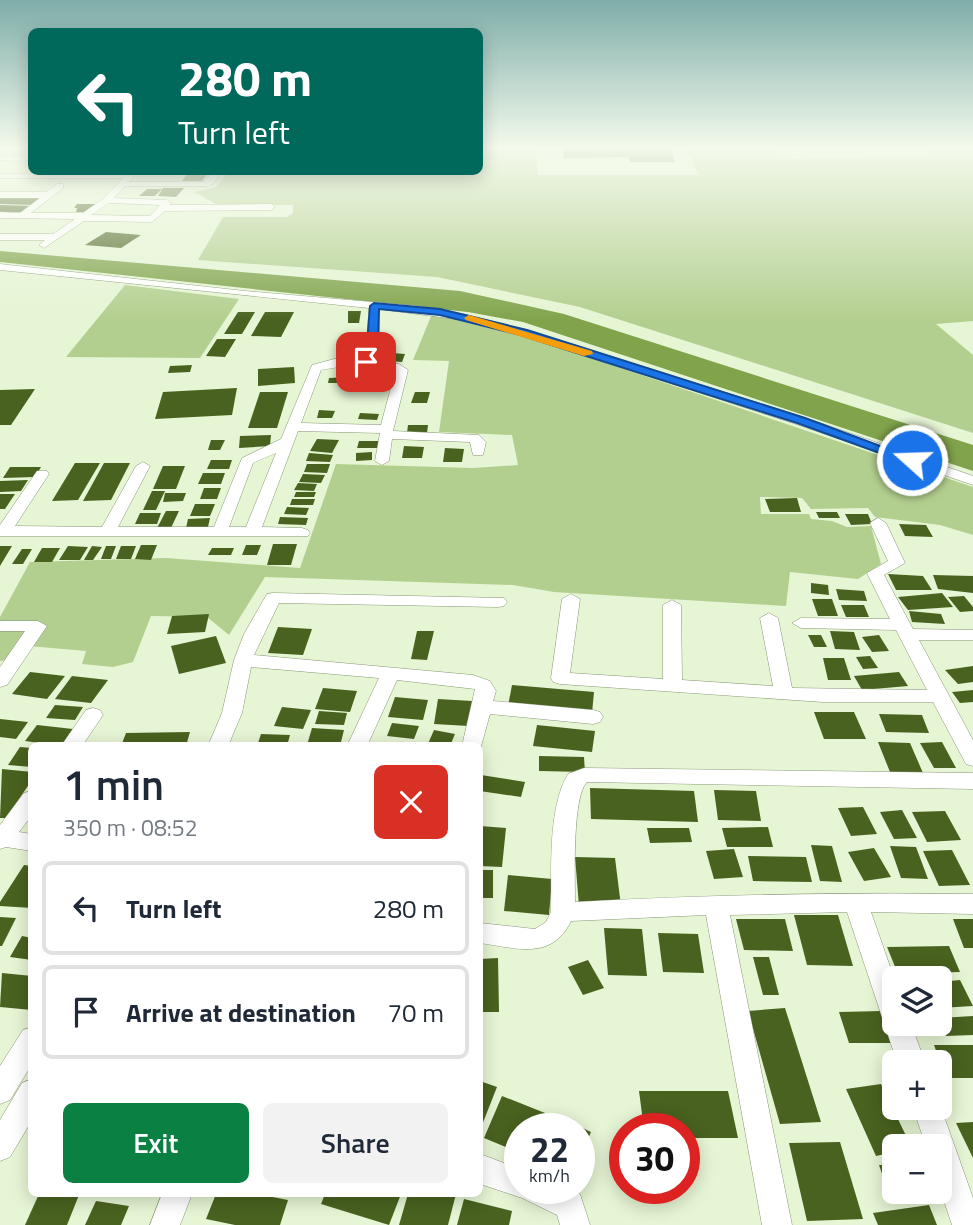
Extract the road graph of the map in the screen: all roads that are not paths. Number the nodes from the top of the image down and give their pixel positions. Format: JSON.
{"nodes":[{"id":1,"x":34,"y":206,"type":"edge"},
{"id":2,"x":99,"y":206,"type":"edge"},
{"id":3,"x":165,"y":208,"type":"joint"},
{"id":4,"x":271,"y":208,"type":"dead end"},
{"id":5,"x":0,"y":215,"type":"edge"},
{"id":6,"x":22,"y":215,"type":"junction"},
{"id":7,"x":84,"y":217,"type":"junction"},
{"id":8,"x":0,"y":237,"type":"edge"},
{"id":9,"x":55,"y":237,"type":"junction"},
{"id":10,"x":44,"y":245,"type":"dead end"},
{"id":11,"x":0,"y":267,"type":"edge"},
{"id":12,"x":374,"y":306,"type":"junction"},
{"id":13,"x":366,"y":362,"type":"junction"},
{"id":14,"x":294,"y":428,"type":"junction"},
{"id":15,"x":387,"y":432,"type":"junction"},
{"id":16,"x":287,"y":442,"type":"junction"},
{"id":17,"x":478,"y":452,"type":"dead end"},
{"id":18,"x":382,"y":461,"type":"dead end"},
{"id":19,"x":143,"y":466,"type":"dead end"},
{"id":20,"x":42,"y":474,"type":"dead end"},
{"id":21,"x":973,"y":481,"type":"edge"},
{"id":22,"x":878,"y":523,"type":"dead end"},
{"id":23,"x":108,"y":530,"type":"junction"},
{"id":24,"x":2,"y":531,"type":"edge"},
{"id":25,"x":220,"y":531,"type":"junction"},
{"id":26,"x":252,"y":532,"type":"junction"},
{"id":27,"x":302,"y":533,"type":"dead end"},
{"id":28,"x":571,"y":599,"type":"dead end"},
{"id":29,"x":498,"y":601,"type":"dead end"},
{"id":30,"x":672,"y":605,"type":"dead end"},
{"id":31,"x":769,"y":618,"type":"dead end"},
{"id":32,"x":801,"y":623,"type":"dead end"},
{"id":33,"x":0,"y":626,"type":"edge"},
{"id":34,"x":904,"y":629,"type":"junction"},
{"id":35,"x":973,"y":635,"type":"edge"},
{"id":36,"x":243,"y":660,"type":"junction"},
{"id":37,"x":390,"y":674,"type":"junction"},
{"id":38,"x":0,"y":681,"type":"edge"},
{"id":39,"x":673,"y":686,"type":"junction"},
{"id":40,"x":783,"y":694,"type":"junction"},
{"id":41,"x":940,"y":696,"type":"junction"},
{"id":42,"x":484,"y":707,"type":"junction"},
{"id":43,"x":93,"y":715,"type":"dead end"},
{"id":44,"x":593,"y":717,"type":"dead end"},
{"id":45,"x":74,"y":742,"type":"edge"},
{"id":46,"x":220,"y":742,"type":"edge"},
{"id":47,"x":358,"y":742,"type":"edge"},
{"id":48,"x":473,"y":742,"type":"edge"},
{"id":49,"x":973,"y":759,"type":"edge"},
{"id":50,"x":973,"y":781,"type":"edge"},
{"id":51,"x":28,"y":804,"type":"edge"},
{"id":52,"x":1,"y":839,"type":"edge"},
{"id":53,"x":28,"y":842,"type":"edge"},
{"id":54,"x":855,"y":901,"type":"junction"},
{"id":55,"x":716,"y":904,"type":"junction"},
{"id":56,"x":973,"y":904,"type":"edge"},
{"id":57,"x":563,"y":912,"type":"junction"},
{"id":58,"x":483,"y":933,"type":"edge"},
{"id":59,"x":882,"y":979,"type":"edge"},
{"id":60,"x":28,"y":1046,"type":"edge"},
{"id":61,"x":0,"y":1091,"type":"edge"},
{"id":62,"x":28,"y":1099,"type":"edge"},
{"id":63,"x":931,"y":1120,"type":"edge"},
{"id":64,"x":0,"y":1147,"type":"edge"},
{"id":65,"x":483,"y":1170,"type":"edge"},
{"id":66,"x":504,"y":1178,"type":"edge"},
{"id":67,"x":176,"y":1197,"type":"edge"},
{"id":68,"x":567,"y":1204,"type":"edge"},
{"id":69,"x":165,"y":1225,"type":"edge"},
{"id":70,"x":575,"y":1225,"type":"edge"},
{"id":71,"x":777,"y":1225,"type":"edge"},
{"id":72,"x":967,"y":1225,"type":"edge"}],
"edges":[{"from":1,"to":6,"type":"street"},
{"from":2,"to":7,"type":"street"},
{"from":3,"to":4,"type":"street"},
{"from":3,"to":7,"type":"street"},
{"from":5,"to":6,"type":"street"},
{"from":6,"to":7,"type":"street"},
{"from":7,"to":9,"type":"street"},
{"from":8,"to":9,"type":"street"},
{"from":9,"to":10,"type":"street"},
{"from":11,"to":12,"type":"street"},
{"from":12,"to":13,"type":"street"},
{"from":12,"to":21,"type":"street"},
{"from":13,"to":14,"type":"street"},
{"from":13,"to":15,"type":"street"},
{"from":14,"to":15,"type":"street"},
{"from":14,"to":16,"type":"street"},
{"from":15,"to":17,"type":"street"},
{"from":15,"to":18,"type":"street"},
{"from":16,"to":25,"type":"street"},
{"from":16,"to":26,"type":"street"},
{"from":19,"to":23,"type":"street"},
{"from":20,"to":24,"type":"street"},
{"from":22,"to":34,"type":"street"},
{"from":23,"to":24,"type":"street"},
{"from":23,"to":25,"type":"street"},
{"from":25,"to":26,"type":"street"},
{"from":26,"to":27,"type":"street"},
{"from":28,"to":39,"type":"street"},
{"from":29,"to":36,"type":"street"},
{"from":30,"to":39,"type":"street"},
{"from":31,"to":40,"type":"street"},
{"from":32,"to":34,"type":"street"},
{"from":33,"to":38,"type":"street"},
{"from":34,"to":35,"type":"street"},
{"from":34,"to":41,"type":"street"},
{"from":36,"to":37,"type":"street"},
{"from":36,"to":46,"type":"street"},
{"from":37,"to":42,"type":"street"},
{"from":37,"to":47,"type":"street"},
{"from":39,"to":40,"type":"street"},
{"from":40,"to":41,"type":"street"},
{"from":41,"to":49,"type":"street"},
{"from":42,"to":44,"type":"street"},
{"from":42,"to":48,"type":"street"},
{"from":43,"to":45,"type":"street"},
{"from":50,"to":57,"type":"street"},
{"from":51,"to":52,"type":"street"},
{"from":52,"to":53,"type":"street"},
{"from":54,"to":55,"type":"street"},
{"from":54,"to":56,"type":"street"},
{"from":54,"to":59,"type":"street"},
{"from":55,"to":57,"type":"street"},
{"from":55,"to":71,"type":"street"},
{"from":57,"to":58,"type":"street"},
{"from":60,"to":61,"type":"street"},
{"from":62,"to":64,"type":"street"},
{"from":63,"to":72,"type":"street"},
{"from":65,"to":66,"type":"street"},
{"from":67,"to":69,"type":"street"},
{"from":68,"to":70,"type":"street"}]}
